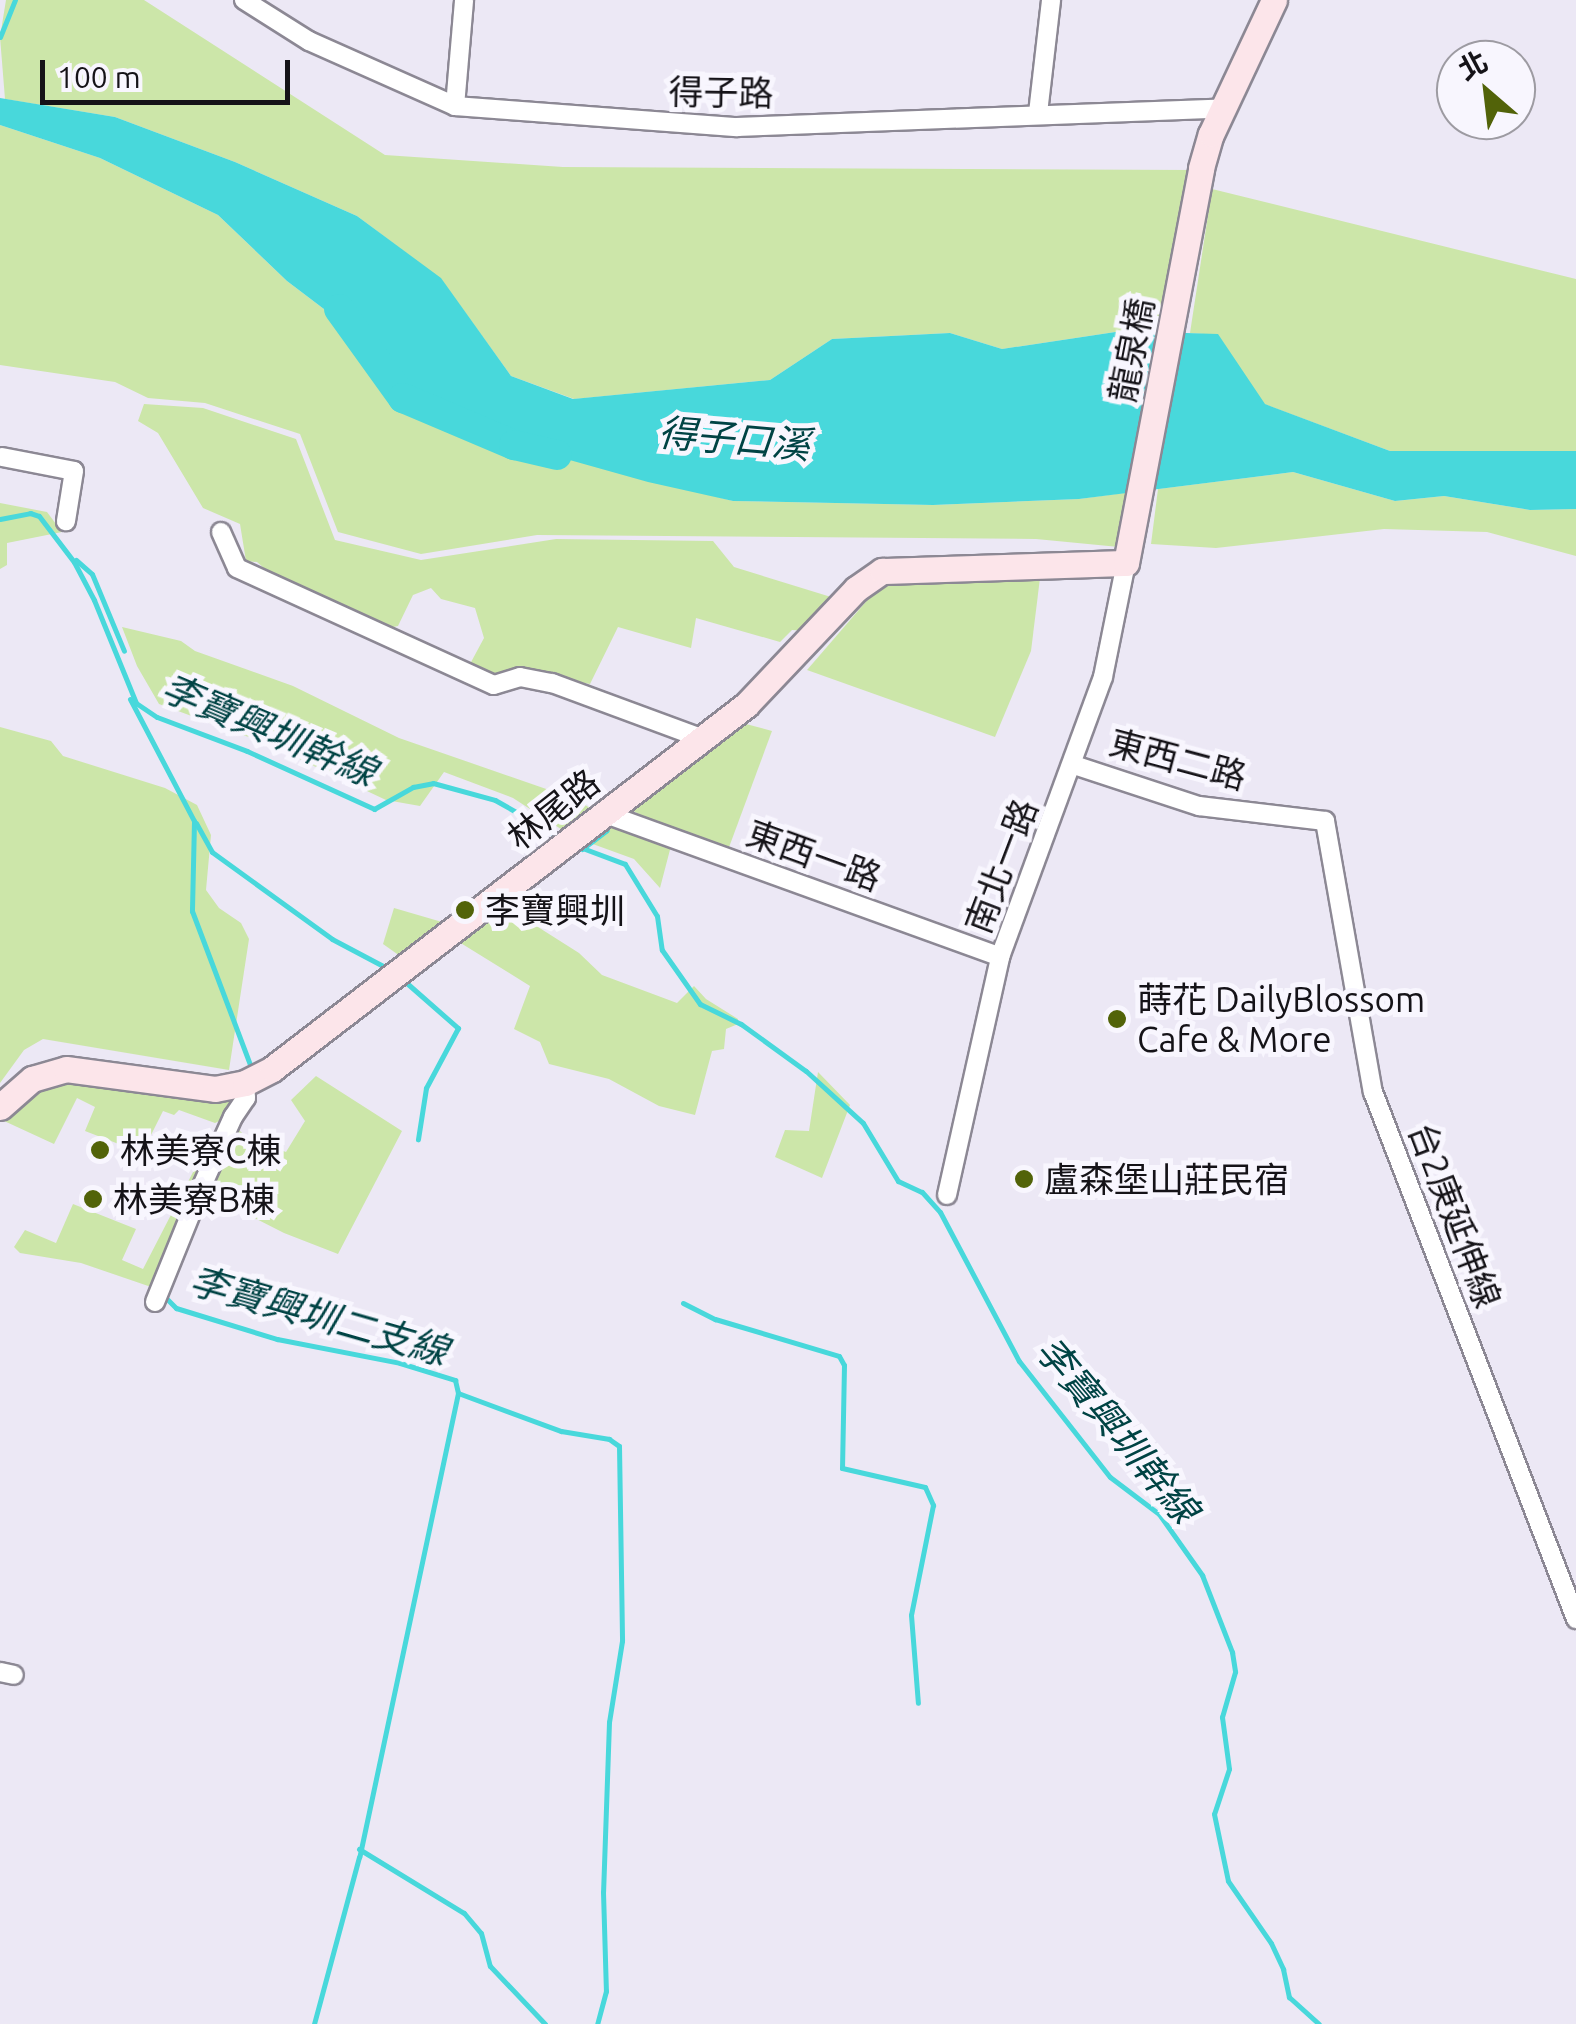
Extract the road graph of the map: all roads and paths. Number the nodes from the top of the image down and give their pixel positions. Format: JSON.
{"nodes":[{"id":1,"x":244,"y":0,"type":"edge"},
{"id":2,"x":464,"y":0,"type":"edge"},
{"id":3,"x":1051,"y":0,"type":"edge"},
{"id":4,"x":1274,"y":0,"type":"edge"},
{"id":5,"x":454,"y":106,"type":"junction"},
{"id":6,"x":1222,"y":108,"type":"junction"},
{"id":7,"x":1038,"y":113,"type":"junction"},
{"id":8,"x":2,"y":456,"type":"edge"},
{"id":9,"x":66,"y":521,"type":"dead end"},
{"id":10,"x":221,"y":532,"type":"dead end"},
{"id":11,"x":1128,"y":554,"type":"junction"},
{"id":12,"x":701,"y":738,"type":"junction"},
{"id":13,"x":1074,"y":764,"type":"junction"},
{"id":14,"x":606,"y":814,"type":"junction"},
{"id":15,"x":1325,"y":821,"type":"joint"},
{"id":16,"x":1000,"y":956,"type":"junction"},
{"id":17,"x":245,"y":1083,"type":"junction"},
{"id":18,"x":0,"y":1107,"type":"edge"},
{"id":19,"x":948,"y":1195,"type":"dead end"},
{"id":20,"x":155,"y":1302,"type":"dead end"},
{"id":21,"x":1576,"y":1618,"type":"edge"}],
"edges":[{"from":1,"to":5,"type":"street","name":"得子路"},
{"from":2,"to":5,"type":"street"},
{"from":3,"to":7,"type":"street"},
{"from":4,"to":6,"type":"street","name":"龍泉橋"},
{"from":5,"to":7,"type":"street","name":"得子路"},
{"from":6,"to":7,"type":"street","name":"得子路"},
{"from":6,"to":11,"type":"street","name":"龍泉橋"},
{"from":8,"to":9,"type":"street"},
{"from":10,"to":12,"type":"street"},
{"from":11,"to":12,"type":"street","name":"林尾路"},
{"from":11,"to":13,"type":"street","name":"南北一路"},
{"from":12,"to":14,"type":"street","name":"林尾路"},
{"from":13,"to":15,"type":"street","name":"東西二路"},
{"from":13,"to":16,"type":"street","name":"南北一路"},
{"from":14,"to":16,"type":"street","name":"東西一路"},
{"from":14,"to":17,"type":"street","name":"林尾路"},
{"from":15,"to":21,"type":"street","name":"台2庚延伸線"},
{"from":16,"to":19,"type":"street","name":"南北一路"},
{"from":17,"to":18,"type":"street"},
{"from":17,"to":20,"type":"street"}]}
